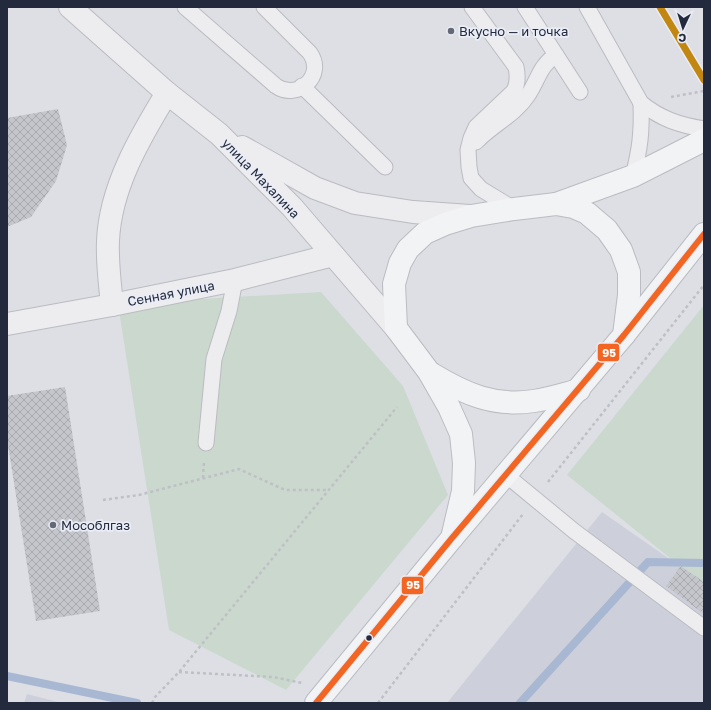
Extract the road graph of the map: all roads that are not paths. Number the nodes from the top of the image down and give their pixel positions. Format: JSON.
{"nodes":[{"id":1,"x":70,"y":7,"type":"edge"},
{"id":2,"x":185,"y":7,"type":"edge"},
{"id":3,"x":264,"y":7,"type":"edge"},
{"id":4,"x":472,"y":7,"type":"edge"},
{"id":5,"x":525,"y":7,"type":"edge"},
{"id":6,"x":587,"y":7,"type":"edge"},
{"id":7,"x":556,"y":55,"type":"junction"},
{"id":8,"x":302,"y":86,"type":"junction"},
{"id":9,"x":580,"y":92,"type":"dead end"},
{"id":10,"x":166,"y":93,"type":"junction"},
{"id":11,"x":641,"y":103,"type":"junction"},
{"id":12,"x":704,"y":129,"type":"edge"},
{"id":13,"x":219,"y":134,"type":"junction"},
{"id":14,"x":704,"y":140,"type":"edge"},
{"id":15,"x":468,"y":150,"type":"junction"},
{"id":16,"x":385,"y":167,"type":"dead end"},
{"id":17,"x":633,"y":176,"type":"junction"},
{"id":18,"x":556,"y":204,"type":"junction"},
{"id":19,"x":514,"y":209,"type":"junction"},
{"id":20,"x":471,"y":216,"type":"junction"},
{"id":21,"x":704,"y":234,"type":"edge"},
{"id":22,"x":333,"y":255,"type":"junction"},
{"id":23,"x":235,"y":280,"type":"junction"},
{"id":24,"x":112,"y":305,"type":"junction"},
{"id":25,"x":7,"y":324,"type":"edge"},
{"id":26,"x":396,"y":328,"type":"junction"},
{"id":27,"x":624,"y":335,"type":"junction"},
{"id":28,"x":429,"y":372,"type":"junction"},
{"id":29,"x":579,"y":390,"type":"junction"},
{"id":30,"x":206,"y":443,"type":"dead end"},
{"id":31,"x":506,"y":475,"type":"junction"},
{"id":32,"x":452,"y":538,"type":"junction"},
{"id":33,"x":704,"y":628,"type":"edge"},
{"id":34,"x":318,"y":700,"type":"edge"}],
"edges":[{"from":1,"to":10,"type":"street","name":"улица Махалина"},
{"from":2,"to":8,"type":"lane"},
{"from":3,"to":8,"type":"lane"},
{"from":4,"to":15,"type":"lane"},
{"from":5,"to":7,"type":"lane"},
{"from":6,"to":11,"type":"lane"},
{"from":7,"to":9,"type":"lane"},
{"from":7,"to":15,"type":"lane"},
{"from":8,"to":16,"type":"lane"},
{"from":10,"to":13,"type":"street","name":"улица Махалина"},
{"from":10,"to":24,"type":"street"},
{"from":11,"to":12,"type":"lane"},
{"from":11,"to":17,"type":"lane"},
{"from":13,"to":20,"type":"street"},
{"from":13,"to":22,"type":"street","name":"улица Махалина"},
{"from":14,"to":17,"type":"main road"},
{"from":15,"to":19,"type":"lane"},
{"from":17,"to":18,"type":"main road"},
{"from":18,"to":19,"type":"main road"},
{"from":18,"to":27,"type":"main road"},
{"from":19,"to":20,"type":"main road"},
{"from":20,"to":26,"type":"main road"},
{"from":21,"to":27,"type":"main road"},
{"from":22,"to":23,"type":"street","name":"Сенная улица"},
{"from":22,"to":26,"type":"street","name":"улица Махалина"},
{"from":23,"to":24,"type":"street","name":"Сенная улица"},
{"from":23,"to":30,"type":"lane"},
{"from":24,"to":25,"type":"street","name":"Сенная улица"},
{"from":26,"to":28,"type":"main road","name":"улица Махалина"},
{"from":27,"to":29,"type":"main road"},
{"from":28,"to":29,"type":"main road"},
{"from":28,"to":32,"type":"main road"},
{"from":29,"to":31,"type":"main road"},
{"from":31,"to":32,"type":"main road"},
{"from":31,"to":33,"type":"lane"},
{"from":32,"to":34,"type":"main road"}]}
